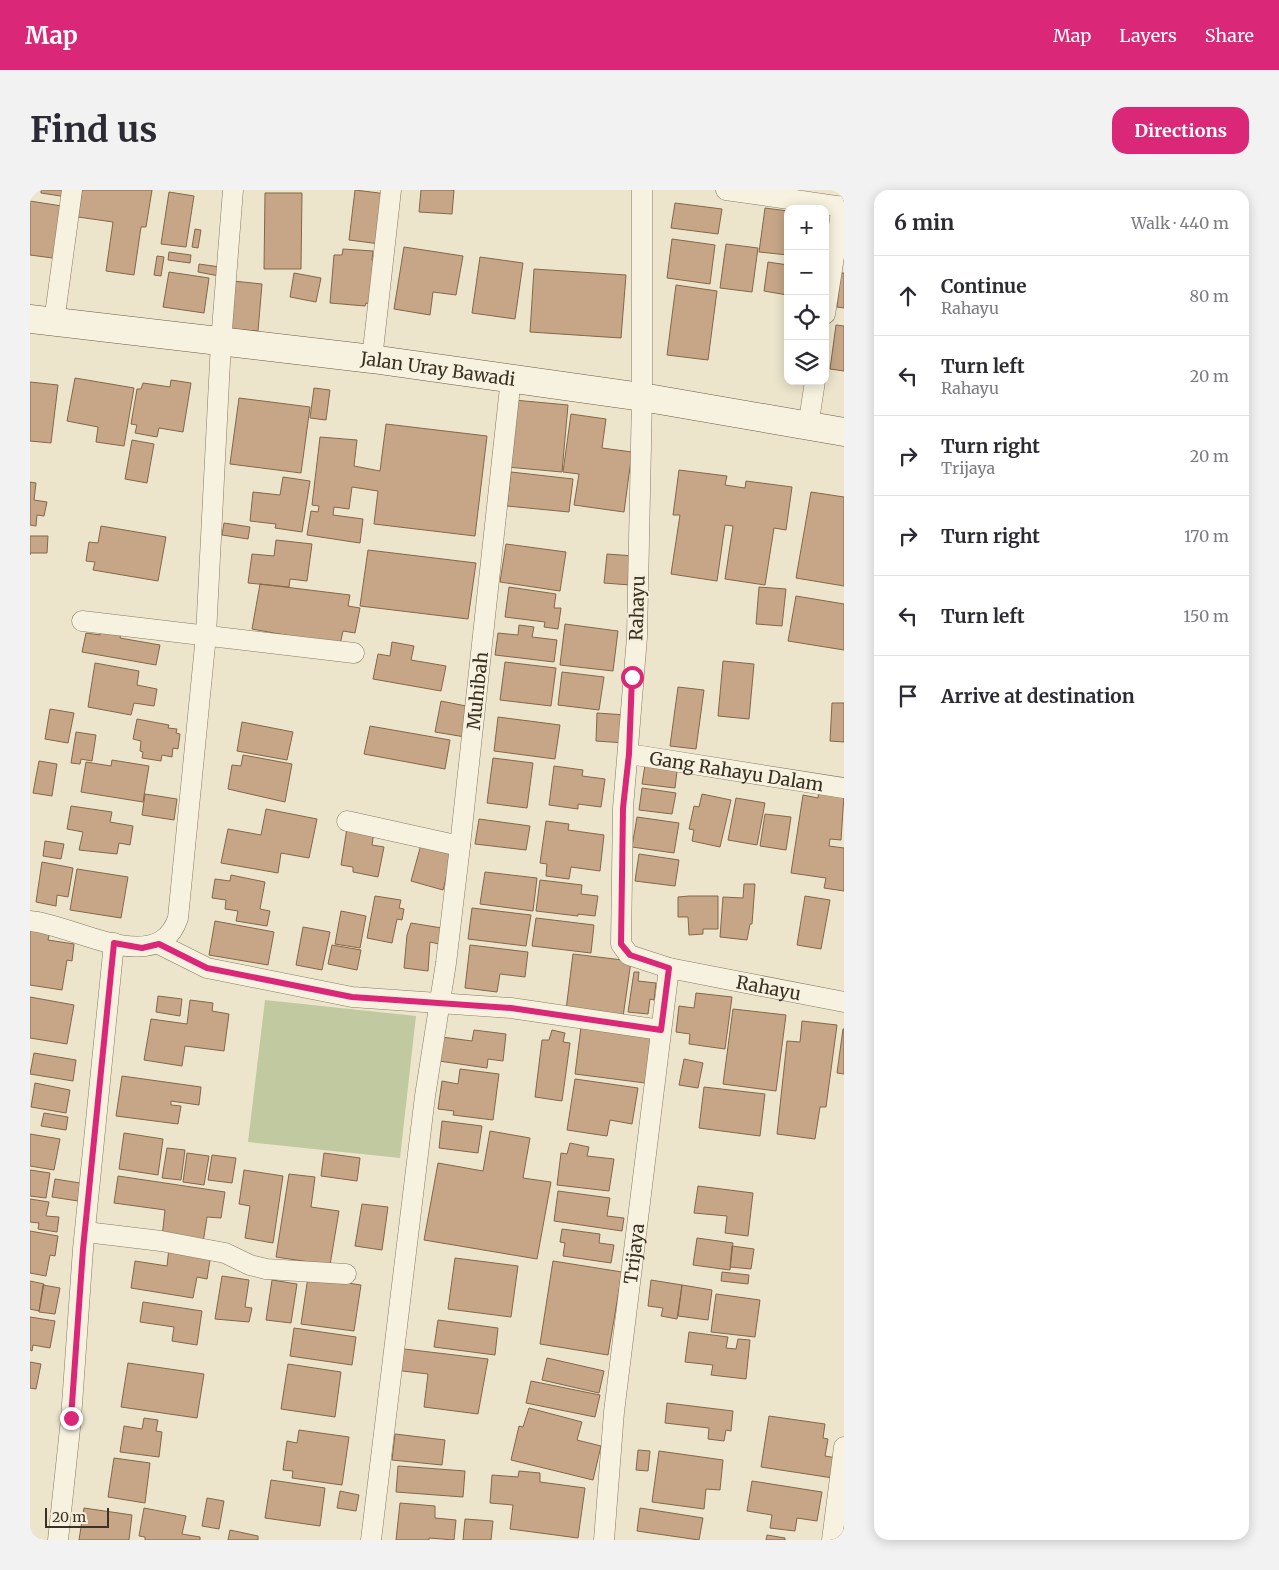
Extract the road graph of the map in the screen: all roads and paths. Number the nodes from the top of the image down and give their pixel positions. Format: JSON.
{"nodes":[{"id":1,"x":72,"y":190,"type":"edge"},
{"id":2,"x":233,"y":190,"type":"edge"},
{"id":3,"x":391,"y":190,"type":"edge"},
{"id":4,"x":642,"y":190,"type":"edge"},
{"id":5,"x":726,"y":190,"type":"edge"},
{"id":6,"x":843,"y":206,"type":"edge"},
{"id":7,"x":828,"y":295,"type":"edge"},
{"id":8,"x":42,"y":320,"type":"edge"},
{"id":9,"x":221,"y":342,"type":"junction"},
{"id":10,"x":372,"y":359,"type":"junction"},
{"id":11,"x":511,"y":378,"type":"junction"},
{"id":12,"x":814,"y":385,"type":"edge"},
{"id":13,"x":642,"y":397,"type":"junction"},
{"id":14,"x":808,"y":427,"type":"junction"},
{"id":15,"x":844,"y":432,"type":"edge"},
{"id":16,"x":82,"y":621,"type":"dead end"},
{"id":17,"x":206,"y":635,"type":"junction"},
{"id":18,"x":354,"y":653,"type":"dead end"},
{"id":19,"x":629,"y":754,"type":"junction"},
{"id":20,"x":844,"y":788,"type":"edge"},
{"id":21,"x":346,"y":821,"type":"dead end"},
{"id":22,"x":460,"y":846,"type":"junction"},
{"id":23,"x":30,"y":921,"type":"edge"},
{"id":24,"x":114,"y":943,"type":"junction"},
{"id":25,"x":159,"y":944,"type":"junction"},
{"id":26,"x":669,"y":968,"type":"junction"},
{"id":27,"x":438,"y":1002,"type":"junction"},
{"id":28,"x":844,"y":1002,"type":"edge"},
{"id":29,"x":661,"y":1030,"type":"junction"},
{"id":30,"x":86,"y":1232,"type":"junction"},
{"id":31,"x":346,"y":1274,"type":"dead end"},
{"id":32,"x":844,"y":1447,"type":"edge"},
{"id":33,"x":58,"y":1540,"type":"edge"},
{"id":34,"x":371,"y":1540,"type":"edge"},
{"id":35,"x":604,"y":1540,"type":"edge"},
{"id":36,"x":832,"y":1540,"type":"edge"}],
"edges":[{"from":1,"to":8,"type":"street"},
{"from":2,"to":9,"type":"street"},
{"from":3,"to":10,"type":"street"},
{"from":4,"to":13,"type":"street","name":"Rahayu"},
{"from":5,"to":6,"type":"street"},
{"from":6,"to":7,"type":"street"},
{"from":8,"to":9,"type":"street","name":"Jalan Uray Bawadi"},
{"from":9,"to":10,"type":"street","name":"Jalan Uray Bawadi"},
{"from":9,"to":17,"type":"street"},
{"from":10,"to":11,"type":"street","name":"Jalan Uray Bawadi"},
{"from":11,"to":13,"type":"street","name":"Jalan Uray Bawadi"},
{"from":11,"to":22,"type":"street","name":"Muhibah"},
{"from":12,"to":14,"type":"street"},
{"from":13,"to":14,"type":"street","name":"Jalan Uray Bawadi"},
{"from":13,"to":19,"type":"street","name":"Rahayu"},
{"from":14,"to":15,"type":"street","name":"Jalan Uray Bawadi"},
{"from":16,"to":17,"type":"street"},
{"from":17,"to":18,"type":"street"},
{"from":17,"to":25,"type":"street"},
{"from":19,"to":20,"type":"street","name":"Gang Rahayu Dalam"},
{"from":19,"to":26,"type":"street","name":"Rahayu"},
{"from":21,"to":22,"type":"street"},
{"from":22,"to":27,"type":"street","name":"Muhibah"},
{"from":23,"to":24,"type":"street"},
{"from":24,"to":25,"type":"street"},
{"from":24,"to":30,"type":"street"},
{"from":25,"to":27,"type":"street"},
{"from":26,"to":28,"type":"street","name":"Rahayu"},
{"from":26,"to":29,"type":"street","name":"Trijaya"},
{"from":27,"to":29,"type":"street"},
{"from":27,"to":34,"type":"street","name":"Muhibah"},
{"from":29,"to":35,"type":"street","name":"Trijaya"},
{"from":30,"to":31,"type":"street"},
{"from":30,"to":33,"type":"street"},
{"from":32,"to":36,"type":"street"}]}
